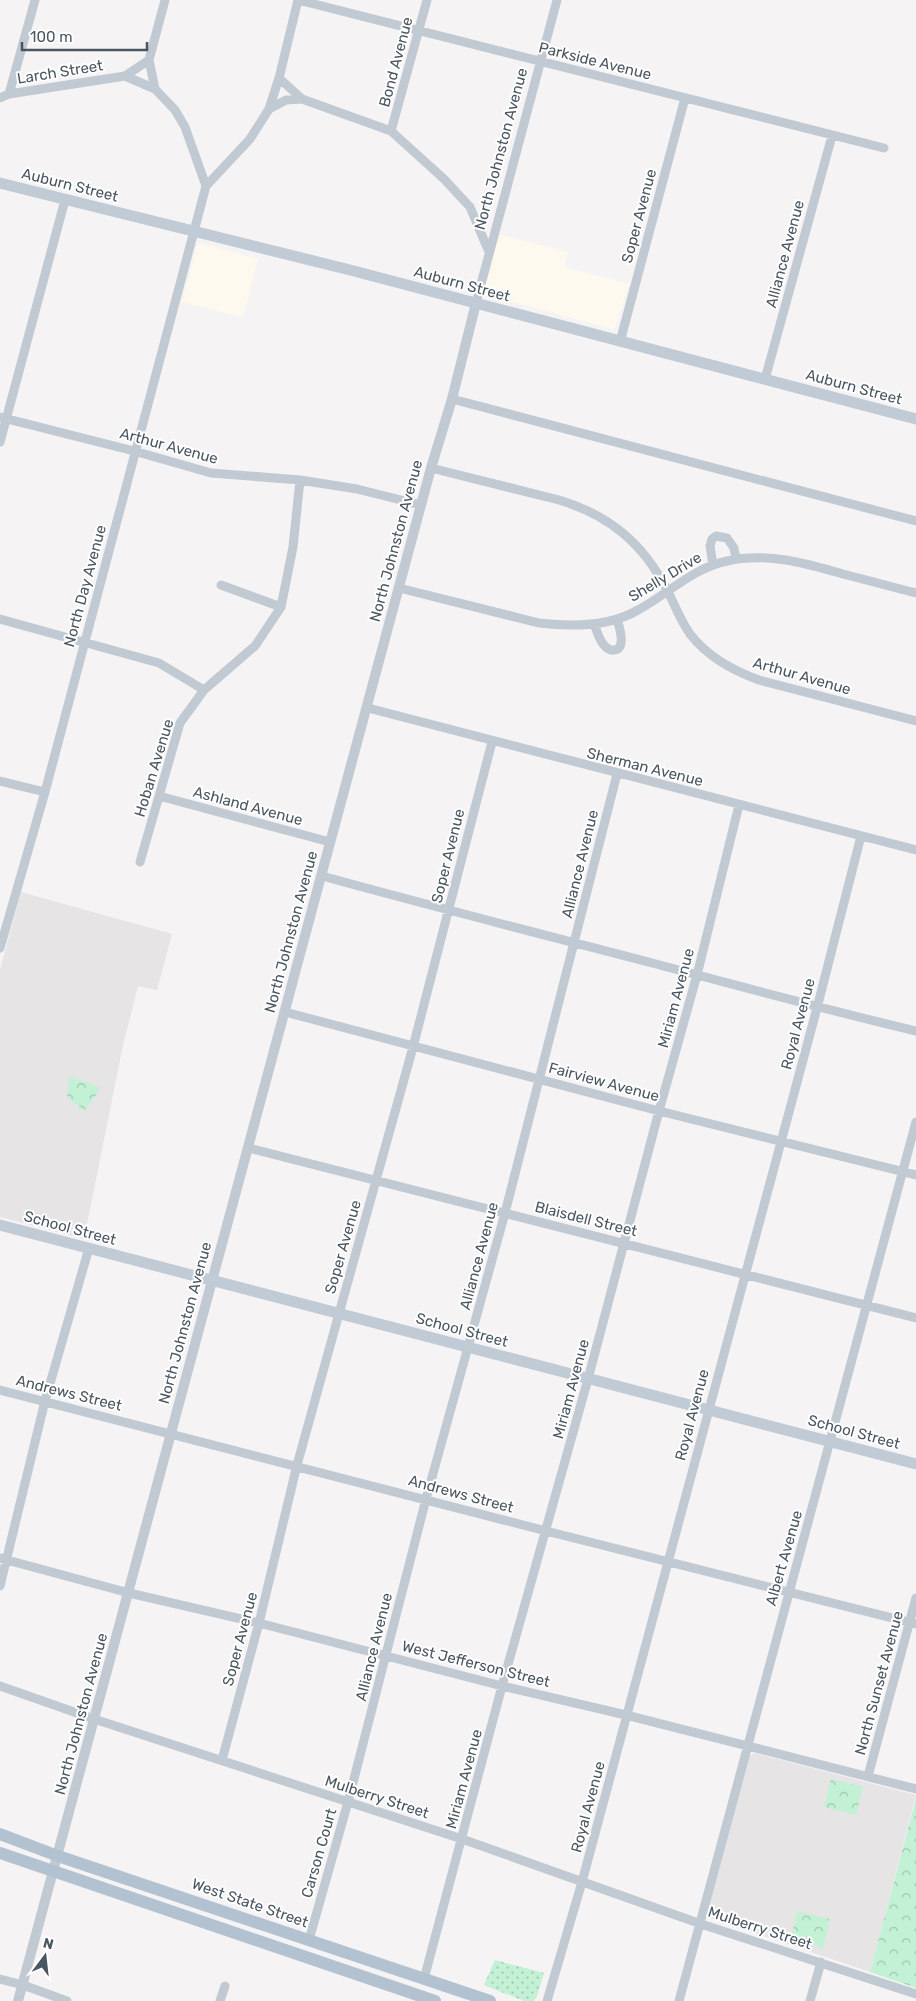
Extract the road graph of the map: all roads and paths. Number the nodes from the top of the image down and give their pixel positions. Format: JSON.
{"nodes":[{"id":1,"x":35,"y":0,"type":"edge"},
{"id":2,"x":166,"y":0,"type":"edge"},
{"id":3,"x":298,"y":0,"type":"edge"},
{"id":4,"x":427,"y":0,"type":"edge"},
{"id":5,"x":557,"y":0,"type":"edge"},
{"id":6,"x":418,"y":30,"type":"junction"},
{"id":7,"x":149,"y":60,"type":"junction"},
{"id":8,"x":541,"y":61,"type":"junction"},
{"id":9,"x":125,"y":76,"type":"junction"},
{"id":10,"x":279,"y":78,"type":"junction"},
{"id":11,"x":155,"y":89,"type":"junction"},
{"id":12,"x":9,"y":94,"type":"junction"},
{"id":13,"x":0,"y":98,"type":"edge"},
{"id":14,"x":685,"y":98,"type":"junction"},
{"id":15,"x":302,"y":99,"type":"junction"},
{"id":16,"x":269,"y":109,"type":"junction"},
{"id":17,"x":391,"y":132,"type":"junction"},
{"id":18,"x":832,"y":136,"type":"junction"},
{"id":19,"x":884,"y":148,"type":"dead end"},
{"id":20,"x":0,"y":183,"type":"edge"},
{"id":21,"x":206,"y":186,"type":"junction"},
{"id":22,"x":66,"y":200,"type":"junction"},
{"id":23,"x":195,"y":231,"type":"junction"},
{"id":24,"x":489,"y":252,"type":"junction"},
{"id":25,"x":476,"y":303,"type":"junction"},
{"id":26,"x":620,"y":342,"type":"junction"},
{"id":27,"x":765,"y":378,"type":"junction"},
{"id":28,"x":452,"y":400,"type":"junction"},
{"id":29,"x":3,"y":418,"type":"edge"},
{"id":30,"x":916,"y":419,"type":"edge"},
{"id":31,"x":0,"y":442,"type":"edge"},
{"id":32,"x":134,"y":451,"type":"junction"},
{"id":33,"x":431,"y":468,"type":"junction"},
{"id":34,"x":300,"y":480,"type":"junction"},
{"id":35,"x":421,"y":505,"type":"junction"},
{"id":36,"x":916,"y":521,"type":"edge"},
{"id":37,"x":736,"y":559,"type":"junction"},
{"id":38,"x":713,"y":565,"type":"junction"},
{"id":39,"x":221,"y":585,"type":"dead end"},
{"id":40,"x":399,"y":588,"type":"junction"},
{"id":41,"x":668,"y":590,"type":"junction"},
{"id":42,"x":916,"y":593,"type":"edge"},
{"id":43,"x":281,"y":606,"type":"junction"},
{"id":44,"x":0,"y":619,"type":"edge"},
{"id":45,"x":617,"y":619,"type":"junction"},
{"id":46,"x":594,"y":624,"type":"junction"},
{"id":47,"x":84,"y":641,"type":"junction"},
{"id":48,"x":204,"y":690,"type":"junction"},
{"id":49,"x":368,"y":708,"type":"junction"},
{"id":50,"x":916,"y":721,"type":"edge"},
{"id":51,"x":492,"y":742,"type":"junction"},
{"id":52,"x":617,"y":774,"type":"junction"},
{"id":53,"x":0,"y":781,"type":"edge"},
{"id":54,"x":45,"y":792,"type":"junction"},
{"id":55,"x":159,"y":796,"type":"junction"},
{"id":56,"x":739,"y":805,"type":"junction"},
{"id":57,"x":861,"y":836,"type":"junction"},
{"id":58,"x":330,"y":842,"type":"junction"},
{"id":59,"x":916,"y":850,"type":"edge"},
{"id":60,"x":140,"y":862,"type":"dead end"},
{"id":61,"x":322,"y":876,"type":"junction"},
{"id":62,"x":449,"y":911,"type":"junction"},
{"id":63,"x":2,"y":935,"type":"edge"},
{"id":64,"x":574,"y":943,"type":"junction"},
{"id":65,"x":0,"y":948,"type":"edge"},
{"id":66,"x":697,"y":975,"type":"junction"},
{"id":67,"x":817,"y":1008,"type":"junction"},
{"id":68,"x":286,"y":1012,"type":"junction"},
{"id":69,"x":916,"y":1031,"type":"edge"},
{"id":70,"x":413,"y":1047,"type":"junction"},
{"id":71,"x":540,"y":1080,"type":"junction"},
{"id":72,"x":658,"y":1111,"type":"junction"},
{"id":73,"x":916,"y":1122,"type":"edge"},
{"id":74,"x":781,"y":1141,"type":"junction"},
{"id":75,"x":249,"y":1148,"type":"junction"},
{"id":76,"x":903,"y":1172,"type":"junction"},
{"id":77,"x":916,"y":1175,"type":"edge"},
{"id":78,"x":377,"y":1180,"type":"junction"},
{"id":79,"x":505,"y":1213,"type":"junction"},
{"id":80,"x":0,"y":1225,"type":"edge"},
{"id":81,"x":624,"y":1243,"type":"junction"},
{"id":82,"x":88,"y":1248,"type":"junction"},
{"id":83,"x":746,"y":1273,"type":"junction"},
{"id":84,"x":213,"y":1280,"type":"junction"},
{"id":85,"x":866,"y":1304,"type":"junction"},
{"id":86,"x":338,"y":1314,"type":"junction"},
{"id":87,"x":916,"y":1318,"type":"edge"},
{"id":88,"x":468,"y":1346,"type":"junction"},
{"id":89,"x":588,"y":1379,"type":"junction"},
{"id":90,"x":0,"y":1390,"type":"edge"},
{"id":91,"x":46,"y":1401,"type":"junction"},
{"id":92,"x":708,"y":1410,"type":"junction"},
{"id":93,"x":170,"y":1434,"type":"junction"},
{"id":94,"x":831,"y":1441,"type":"junction"},
{"id":95,"x":916,"y":1464,"type":"edge"},
{"id":96,"x":297,"y":1465,"type":"junction"},
{"id":97,"x":426,"y":1499,"type":"junction"},
{"id":98,"x":546,"y":1531,"type":"junction"},
{"id":99,"x":4,"y":1559,"type":"edge"},
{"id":100,"x":668,"y":1560,"type":"junction"},
{"id":101,"x":0,"y":1586,"type":"edge"},
{"id":102,"x":789,"y":1591,"type":"junction"},
{"id":103,"x":129,"y":1593,"type":"junction"},
{"id":104,"x":916,"y":1598,"type":"edge"},
{"id":105,"x":258,"y":1623,"type":"junction"},
{"id":106,"x":913,"y":1623,"type":"edge"},
{"id":107,"x":386,"y":1656,"type":"junction"},
{"id":108,"x":0,"y":1686,"type":"edge"},
{"id":109,"x":502,"y":1686,"type":"junction"},
{"id":110,"x":626,"y":1715,"type":"junction"},
{"id":111,"x":94,"y":1720,"type":"junction"},
{"id":112,"x":747,"y":1746,"type":"junction"},
{"id":113,"x":222,"y":1760,"type":"junction"},
{"id":114,"x":868,"y":1776,"type":"junction"},
{"id":115,"x":916,"y":1789,"type":"edge"},
{"id":116,"x":348,"y":1802,"type":"junction"},
{"id":117,"x":0,"y":1834,"type":"edge"},
{"id":118,"x":462,"y":1839,"type":"junction"},
{"id":119,"x":0,"y":1853,"type":"edge"},
{"id":120,"x":58,"y":1856,"type":"junction"},
{"id":121,"x":55,"y":1871,"type":"junction"},
{"id":122,"x":582,"y":1882,"type":"junction"},
{"id":123,"x":700,"y":1924,"type":"junction"},
{"id":124,"x":309,"y":1940,"type":"junction"},
{"id":125,"x":821,"y":1962,"type":"junction"},
{"id":126,"x":424,"y":1979,"type":"junction"},
{"id":127,"x":0,"y":1980,"type":"edge"},
{"id":128,"x":23,"y":1985,"type":"junction"},
{"id":129,"x":225,"y":1986,"type":"dead end"},
{"id":130,"x":916,"y":1994,"type":"edge"},
{"id":131,"x":18,"y":2001,"type":"edge"},
{"id":132,"x":67,"y":2001,"type":"edge"},
{"id":133,"x":220,"y":2001,"type":"edge"},
{"id":134,"x":435,"y":2001,"type":"edge"},
{"id":135,"x":490,"y":2001,"type":"edge"},
{"id":136,"x":547,"y":2001,"type":"edge"},
{"id":137,"x":680,"y":2001,"type":"edge"},
{"id":138,"x":810,"y":2001,"type":"edge"}],
"edges":[{"from":1,"to":12,"type":"street"},
{"from":2,"to":7,"type":"street"},
{"from":3,"to":6,"type":"street","name":"Parkside Avenue"},
{"from":3,"to":10,"type":"street"},
{"from":4,"to":6,"type":"street","name":"Bond Avenue"},
{"from":5,"to":8,"type":"street","name":"North Johnston Avenue"},
{"from":6,"to":8,"type":"street","name":"Parkside Avenue"},
{"from":6,"to":17,"type":"street","name":"Bond Avenue"},
{"from":7,"to":9,"type":"street","name":"Larch Street"},
{"from":7,"to":11,"type":"street"},
{"from":8,"to":14,"type":"street","name":"Parkside Avenue"},
{"from":8,"to":24,"type":"street","name":"North Johnston Avenue"},
{"from":9,"to":11,"type":"street","name":"Larch Street"},
{"from":9,"to":12,"type":"street","name":"Larch Street"},
{"from":10,"to":15,"type":"street"},
{"from":10,"to":16,"type":"street"},
{"from":11,"to":21,"type":"street","name":"Larch Street"},
{"from":12,"to":13,"type":"street","name":"Larch Street"},
{"from":14,"to":18,"type":"street","name":"Parkside Avenue"},
{"from":14,"to":26,"type":"street","name":"Soper Avenue"},
{"from":15,"to":16,"type":"street"},
{"from":15,"to":17,"type":"street"},
{"from":16,"to":21,"type":"street"},
{"from":17,"to":24,"type":"street"},
{"from":18,"to":19,"type":"street","name":"Parkside Avenue"},
{"from":18,"to":27,"type":"street","name":"Alliance Avenue"},
{"from":20,"to":22,"type":"main road","name":"Auburn Street"},
{"from":21,"to":23,"type":"street"},
{"from":22,"to":23,"type":"main road","name":"Auburn Street"},
{"from":22,"to":29,"type":"street"},
{"from":23,"to":25,"type":"main road","name":"Auburn Street"},
{"from":23,"to":32,"type":"street","name":"North Day Avenue"},
{"from":24,"to":25,"type":"street","name":"North Johnston Avenue"},
{"from":25,"to":26,"type":"main road","name":"Auburn Street"},
{"from":25,"to":28,"type":"street","name":"North Johnston Avenue"},
{"from":26,"to":27,"type":"main road","name":"Auburn Street"},
{"from":27,"to":30,"type":"main road","name":"Auburn Street"},
{"from":28,"to":33,"type":"street","name":"North Johnston Avenue"},
{"from":28,"to":36,"type":"street"},
{"from":29,"to":31,"type":"street"},
{"from":29,"to":32,"type":"street","name":"Arthur Avenue"},
{"from":32,"to":34,"type":"street","name":"Arthur Avenue"},
{"from":32,"to":47,"type":"street","name":"North Day Avenue"},
{"from":33,"to":35,"type":"street","name":"North Johnston Avenue"},
{"from":33,"to":41,"type":"street","name":"Arthur Avenue"},
{"from":34,"to":35,"type":"street","name":"Arthur Avenue"},
{"from":34,"to":43,"type":"street","name":"Hoban Avenue"},
{"from":35,"to":40,"type":"street","name":"North Johnston Avenue"},
{"from":37,"to":38,"type":"street","name":"Shelly Drive"},
{"from":37,"to":38,"type":"street"},
{"from":37,"to":42,"type":"street","name":"Shelly Drive"},
{"from":38,"to":41,"type":"street","name":"Shelly Drive"},
{"from":39,"to":43,"type":"street"},
{"from":40,"to":46,"type":"street","name":"Shelly Drive"},
{"from":40,"to":49,"type":"street","name":"North Johnston Avenue"},
{"from":41,"to":45,"type":"street","name":"Shelly Drive"},
{"from":41,"to":50,"type":"street","name":"Arthur Avenue"},
{"from":43,"to":48,"type":"street","name":"Hoban Avenue"},
{"from":44,"to":47,"type":"street"},
{"from":45,"to":46,"type":"street","name":"Shelly Drive"},
{"from":45,"to":46,"type":"street"},
{"from":47,"to":48,"type":"street"},
{"from":47,"to":54,"type":"street","name":"North Day Avenue"},
{"from":48,"to":55,"type":"street","name":"Hoban Avenue"},
{"from":49,"to":51,"type":"street","name":"Sherman Avenue"},
{"from":49,"to":58,"type":"street","name":"North Johnston Avenue"},
{"from":51,"to":52,"type":"street","name":"Sherman Avenue"},
{"from":51,"to":62,"type":"street","name":"Soper Avenue"},
{"from":52,"to":56,"type":"street","name":"Sherman Avenue"},
{"from":52,"to":64,"type":"street","name":"Alliance Avenue"},
{"from":53,"to":54,"type":"street"},
{"from":54,"to":63,"type":"street","name":"North Day Avenue"},
{"from":55,"to":58,"type":"street","name":"Ashland Avenue"},
{"from":55,"to":60,"type":"street","name":"Hoban Avenue"},
{"from":56,"to":57,"type":"street","name":"Sherman Avenue"},
{"from":56,"to":66,"type":"street","name":"Miriam Avenue"},
{"from":57,"to":59,"type":"street","name":"Sherman Avenue"},
{"from":57,"to":67,"type":"street","name":"Royal Avenue"},
{"from":58,"to":61,"type":"street","name":"North Johnston Avenue"},
{"from":61,"to":62,"type":"street"},
{"from":61,"to":68,"type":"street","name":"North Johnston Avenue"},
{"from":62,"to":64,"type":"street"},
{"from":62,"to":70,"type":"street","name":"Soper Avenue"},
{"from":63,"to":65,"type":"street","name":"North Day Avenue"},
{"from":64,"to":66,"type":"street"},
{"from":64,"to":71,"type":"street","name":"Alliance Avenue"},
{"from":66,"to":67,"type":"street"},
{"from":66,"to":72,"type":"street","name":"Miriam Avenue"},
{"from":67,"to":69,"type":"street"},
{"from":67,"to":74,"type":"street","name":"Royal Avenue"},
{"from":68,"to":70,"type":"street","name":"Fairview Avenue"},
{"from":68,"to":75,"type":"street","name":"North Johnston Avenue"},
{"from":70,"to":71,"type":"street","name":"Fairview Avenue"},
{"from":70,"to":78,"type":"street","name":"Soper Avenue"},
{"from":71,"to":72,"type":"street","name":"Fairview Avenue"},
{"from":71,"to":79,"type":"street","name":"Alliance Avenue"},
{"from":72,"to":74,"type":"street","name":"Fairview Avenue"},
{"from":72,"to":81,"type":"street","name":"Miriam Avenue"},
{"from":73,"to":76,"type":"street","name":"Albert Avenue"},
{"from":74,"to":76,"type":"street","name":"Fairview Avenue"},
{"from":74,"to":83,"type":"street","name":"Royal Avenue"},
{"from":75,"to":78,"type":"street","name":"Blaisdell Street"},
{"from":75,"to":84,"type":"street","name":"North Johnston Avenue"},
{"from":76,"to":77,"type":"street","name":"Fairview Avenue"},
{"from":76,"to":85,"type":"street","name":"Albert Avenue"},
{"from":78,"to":79,"type":"street","name":"Blaisdell Street"},
{"from":78,"to":86,"type":"street","name":"Soper Avenue"},
{"from":79,"to":81,"type":"street","name":"Blaisdell Street"},
{"from":79,"to":88,"type":"street","name":"Alliance Avenue"},
{"from":80,"to":82,"type":"main road","name":"School Street"},
{"from":81,"to":83,"type":"street","name":"Blaisdell Street"},
{"from":81,"to":89,"type":"street","name":"Miriam Avenue"},
{"from":82,"to":84,"type":"main road","name":"School Street"},
{"from":82,"to":91,"type":"street"},
{"from":83,"to":85,"type":"street","name":"Blaisdell Street"},
{"from":83,"to":92,"type":"street","name":"Royal Avenue"},
{"from":84,"to":86,"type":"main road","name":"School Street"},
{"from":84,"to":93,"type":"street","name":"North Johnston Avenue"},
{"from":85,"to":87,"type":"street","name":"Blaisdell Street"},
{"from":85,"to":94,"type":"street","name":"Albert Avenue"},
{"from":86,"to":88,"type":"main road","name":"School Street"},
{"from":86,"to":96,"type":"street","name":"Soper Avenue"},
{"from":88,"to":89,"type":"main road","name":"School Street"},
{"from":88,"to":97,"type":"street","name":"Alliance Avenue"},
{"from":89,"to":92,"type":"main road","name":"School Street"},
{"from":89,"to":98,"type":"street","name":"Miriam Avenue"},
{"from":90,"to":91,"type":"street","name":"Andrews Street"},
{"from":91,"to":93,"type":"street","name":"Andrews Street"},
{"from":91,"to":99,"type":"street"},
{"from":92,"to":94,"type":"main road","name":"School Street"},
{"from":92,"to":100,"type":"street","name":"Royal Avenue"},
{"from":93,"to":96,"type":"street","name":"Andrews Street"},
{"from":93,"to":103,"type":"street","name":"North Johnston Avenue"},
{"from":94,"to":95,"type":"main road","name":"School Street"},
{"from":94,"to":102,"type":"street","name":"Albert Avenue"},
{"from":96,"to":97,"type":"street","name":"Andrews Street"},
{"from":96,"to":105,"type":"street","name":"Soper Avenue"},
{"from":97,"to":98,"type":"street","name":"Andrews Street"},
{"from":97,"to":107,"type":"street","name":"Alliance Avenue"},
{"from":98,"to":100,"type":"street","name":"Andrews Street"},
{"from":98,"to":109,"type":"street","name":"Miriam Avenue"},
{"from":99,"to":101,"type":"street"},
{"from":99,"to":103,"type":"street","name":"West Jefferson Street"},
{"from":100,"to":102,"type":"street","name":"Andrews Street"},
{"from":100,"to":110,"type":"street","name":"Royal Avenue"},
{"from":102,"to":106,"type":"street","name":"Andrews Street"},
{"from":102,"to":112,"type":"street","name":"Albert Avenue"},
{"from":103,"to":105,"type":"street","name":"West Jefferson Street"},
{"from":103,"to":111,"type":"street","name":"North Johnston Avenue"},
{"from":104,"to":106,"type":"street","name":"North Sunset Avenue"},
{"from":105,"to":107,"type":"street","name":"West Jefferson Street"},
{"from":105,"to":113,"type":"street","name":"Soper Avenue"},
{"from":106,"to":114,"type":"street","name":"North Sunset Avenue"},
{"from":107,"to":109,"type":"street","name":"West Jefferson Street"},
{"from":107,"to":116,"type":"street","name":"Alliance Avenue"},
{"from":108,"to":111,"type":"street","name":"Mulberry Street"},
{"from":109,"to":110,"type":"street","name":"West Jefferson Street"},
{"from":109,"to":118,"type":"street","name":"Miriam Avenue"},
{"from":110,"to":112,"type":"street","name":"West Jefferson Street"},
{"from":110,"to":122,"type":"street","name":"Royal Avenue"},
{"from":111,"to":113,"type":"street","name":"Mulberry Street"},
{"from":111,"to":120,"type":"street","name":"North Johnston Avenue"},
{"from":112,"to":114,"type":"street","name":"West Jefferson Street"},
{"from":112,"to":123,"type":"street","name":"Albert Avenue"},
{"from":113,"to":116,"type":"street","name":"Mulberry Street"},
{"from":114,"to":115,"type":"street","name":"West Jefferson Street"},
{"from":116,"to":118,"type":"street","name":"Mulberry Street"},
{"from":116,"to":124,"type":"street","name":"Carson Court"},
{"from":117,"to":120,"type":"main road","name":"West State Street"},
{"from":118,"to":122,"type":"street","name":"Mulberry Street"},
{"from":118,"to":126,"type":"street","name":"Miriam Avenue"},
{"from":119,"to":121,"type":"main road"},
{"from":120,"to":121,"type":"street","name":"North Johnston Avenue"},
{"from":120,"to":124,"type":"main road","name":"West State Street"},
{"from":121,"to":128,"type":"street","name":"North Johnston Avenue"},
{"from":121,"to":134,"type":"main road"},
{"from":122,"to":123,"type":"street","name":"Mulberry Street"},
{"from":122,"to":136,"type":"street","name":"Royal Avenue"},
{"from":123,"to":125,"type":"street","name":"Mulberry Street"},
{"from":123,"to":137,"type":"street","name":"Albert Avenue"},
{"from":124,"to":126,"type":"main road","name":"West State Street"},
{"from":125,"to":130,"type":"street","name":"Mulberry Street"},
{"from":125,"to":138,"type":"street"},
{"from":126,"to":135,"type":"main road","name":"West State Street"},
{"from":127,"to":128,"type":"street"},
{"from":128,"to":131,"type":"street","name":"North Johnston Avenue"},
{"from":128,"to":132,"type":"street"},
{"from":129,"to":133,"type":"street"}]}
